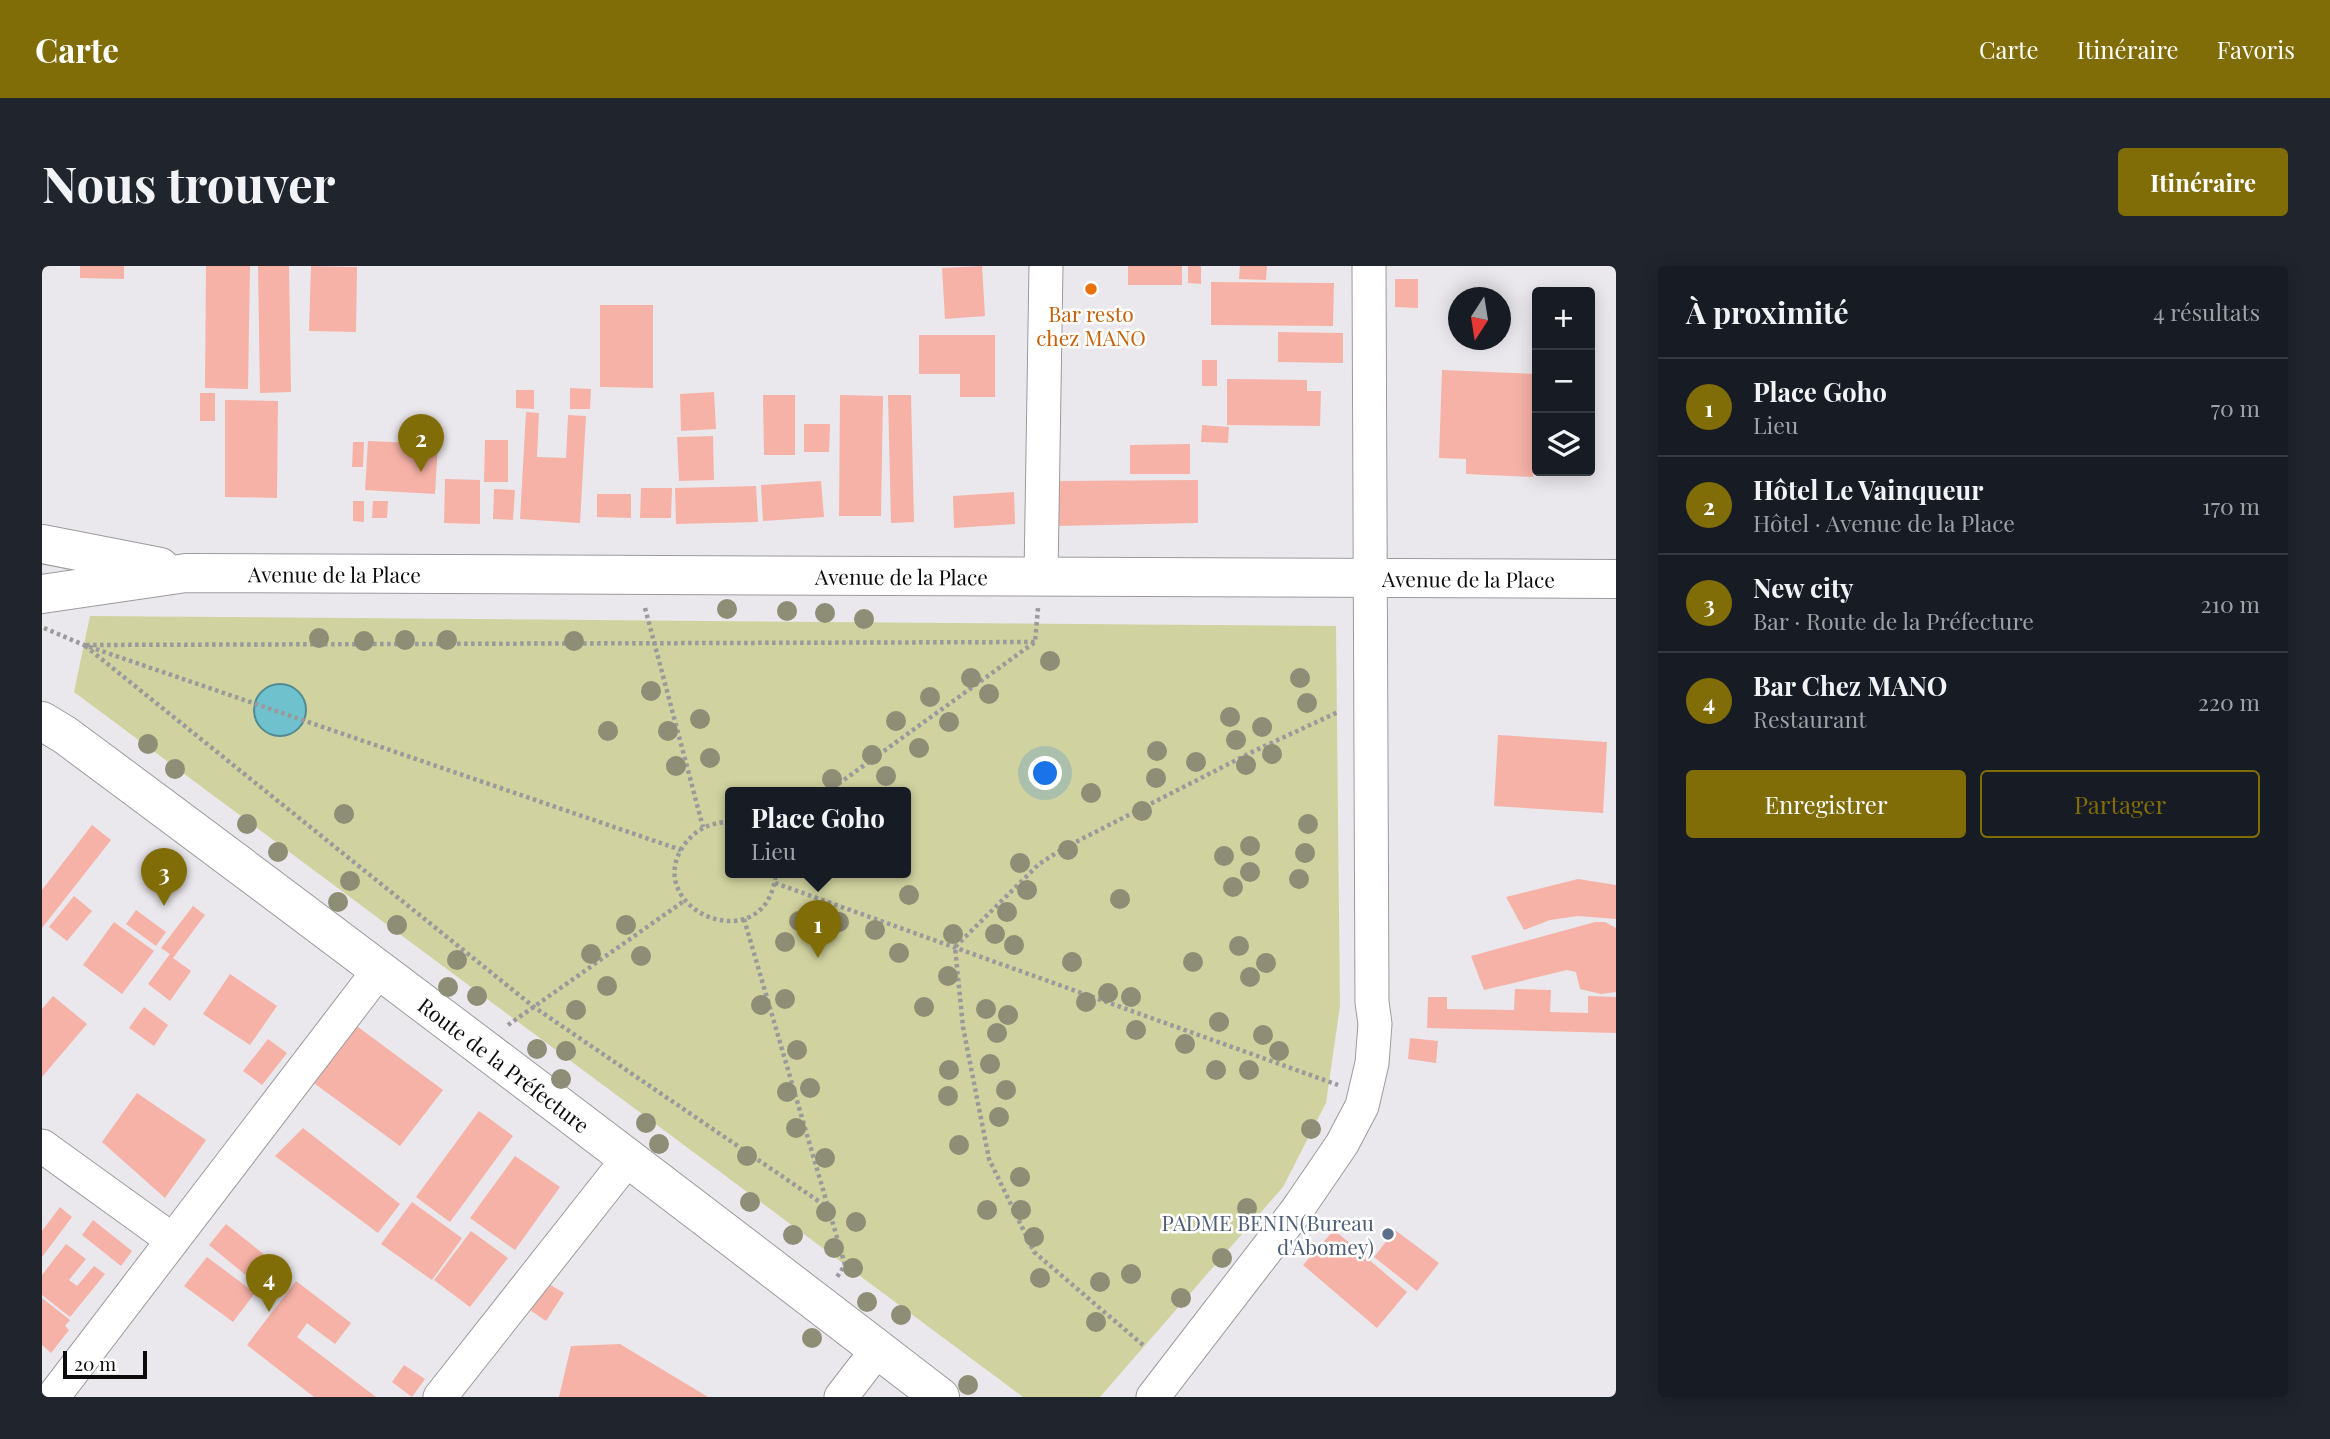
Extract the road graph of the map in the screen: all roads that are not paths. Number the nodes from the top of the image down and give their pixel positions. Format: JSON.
{"nodes":[{"id":1,"x":1046,"y":266,"type":"edge"},
{"id":2,"x":1369,"y":266,"type":"edge"},
{"id":3,"x":42,"y":544,"type":"edge"},
{"id":4,"x":186,"y":573,"type":"junction"},
{"id":5,"x":1041,"y":576,"type":"junction"},
{"id":6,"x":1371,"y":577,"type":"junction"},
{"id":7,"x":1616,"y":579,"type":"edge"},
{"id":8,"x":42,"y":594,"type":"edge"},
{"id":9,"x":42,"y":703,"type":"edge"},
{"id":10,"x":54,"y":728,"type":"edge"},
{"id":11,"x":380,"y":969,"type":"junction"},
{"id":12,"x":42,"y":1146,"type":"edge"},
{"id":13,"x":627,"y":1160,"type":"junction"},
{"id":14,"x":171,"y":1239,"type":"junction"},
{"id":15,"x":877,"y":1349,"type":"junction"},
{"id":16,"x":53,"y":1397,"type":"edge"},
{"id":17,"x":440,"y":1397,"type":"edge"},
{"id":18,"x":841,"y":1397,"type":"edge"},
{"id":19,"x":940,"y":1397,"type":"edge"},
{"id":20,"x":1153,"y":1397,"type":"edge"}],
"edges":[{"from":1,"to":5,"type":"street"},
{"from":2,"to":6,"type":"street"},
{"from":3,"to":4,"type":"street","name":"Avenue de la Place"},
{"from":4,"to":5,"type":"street","name":"Avenue de la Place"},
{"from":4,"to":8,"type":"street","name":"Avenue de la Place"},
{"from":5,"to":6,"type":"street","name":"Avenue de la Place"},
{"from":6,"to":7,"type":"street","name":"Avenue de la Place"},
{"from":6,"to":20,"type":"street"},
{"from":9,"to":10,"type":"street","name":"Route de la Préfecture"},
{"from":10,"to":11,"type":"street","name":"Route de la Préfecture"},
{"from":11,"to":13,"type":"street","name":"Route de la Préfecture"},
{"from":11,"to":14,"type":"street"},
{"from":12,"to":14,"type":"street"},
{"from":13,"to":15,"type":"street","name":"Route de la Préfecture"},
{"from":13,"to":17,"type":"street"},
{"from":14,"to":16,"type":"street"},
{"from":15,"to":18,"type":"street"},
{"from":15,"to":19,"type":"street","name":"Route de la Préfecture"}]}
